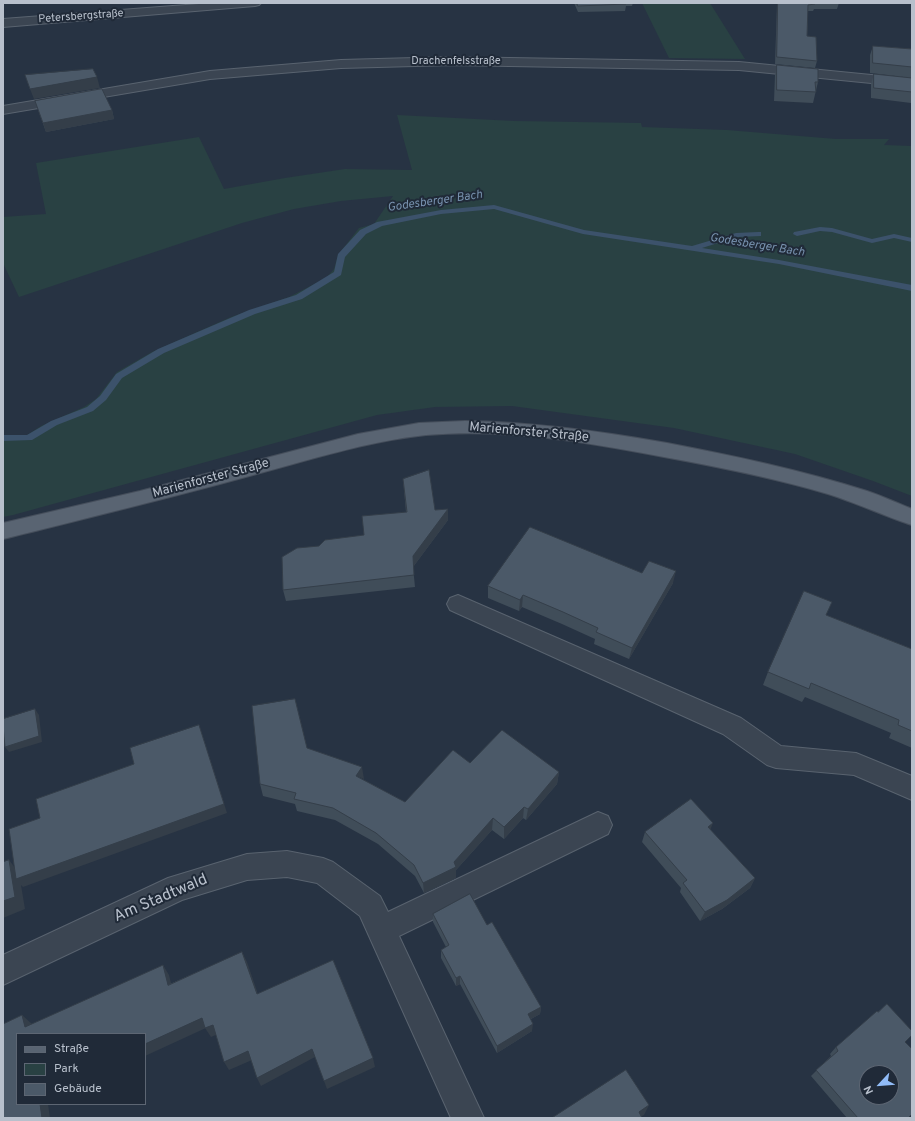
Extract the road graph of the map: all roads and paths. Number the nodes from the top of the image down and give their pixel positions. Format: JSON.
{"nodes":[{"id":1,"x":255,"y":3,"type":"edge"},
{"id":2,"x":3,"y":23,"type":"edge"},
{"id":3,"x":912,"y":83,"type":"edge"},
{"id":4,"x":3,"y":110,"type":"edge"},
{"id":5,"x":912,"y":517,"type":"edge"},
{"id":6,"x":3,"y":531,"type":"edge"},
{"id":7,"x":458,"y":604,"type":"dead end"},
{"id":8,"x":912,"y":788,"type":"edge"},
{"id":9,"x":598,"y":825,"type":"dead end"},
{"id":10,"x":381,"y":930,"type":"junction"},
{"id":11,"x":3,"y":970,"type":"edge"},
{"id":12,"x":468,"y":1118,"type":"edge"}],
"edges":[{"from":1,"to":2,"type":"street","name":"Petersbergstraße"},
{"from":3,"to":4,"type":"street","name":"Drachenfelsstraße"},
{"from":5,"to":6,"type":"main road","name":"Marienforster Straße"},
{"from":7,"to":8,"type":"street"},
{"from":9,"to":10,"type":"street"},
{"from":10,"to":11,"type":"street","name":"Am Stadtwald"},
{"from":10,"to":12,"type":"street","name":"Am Stadtwald"}]}
